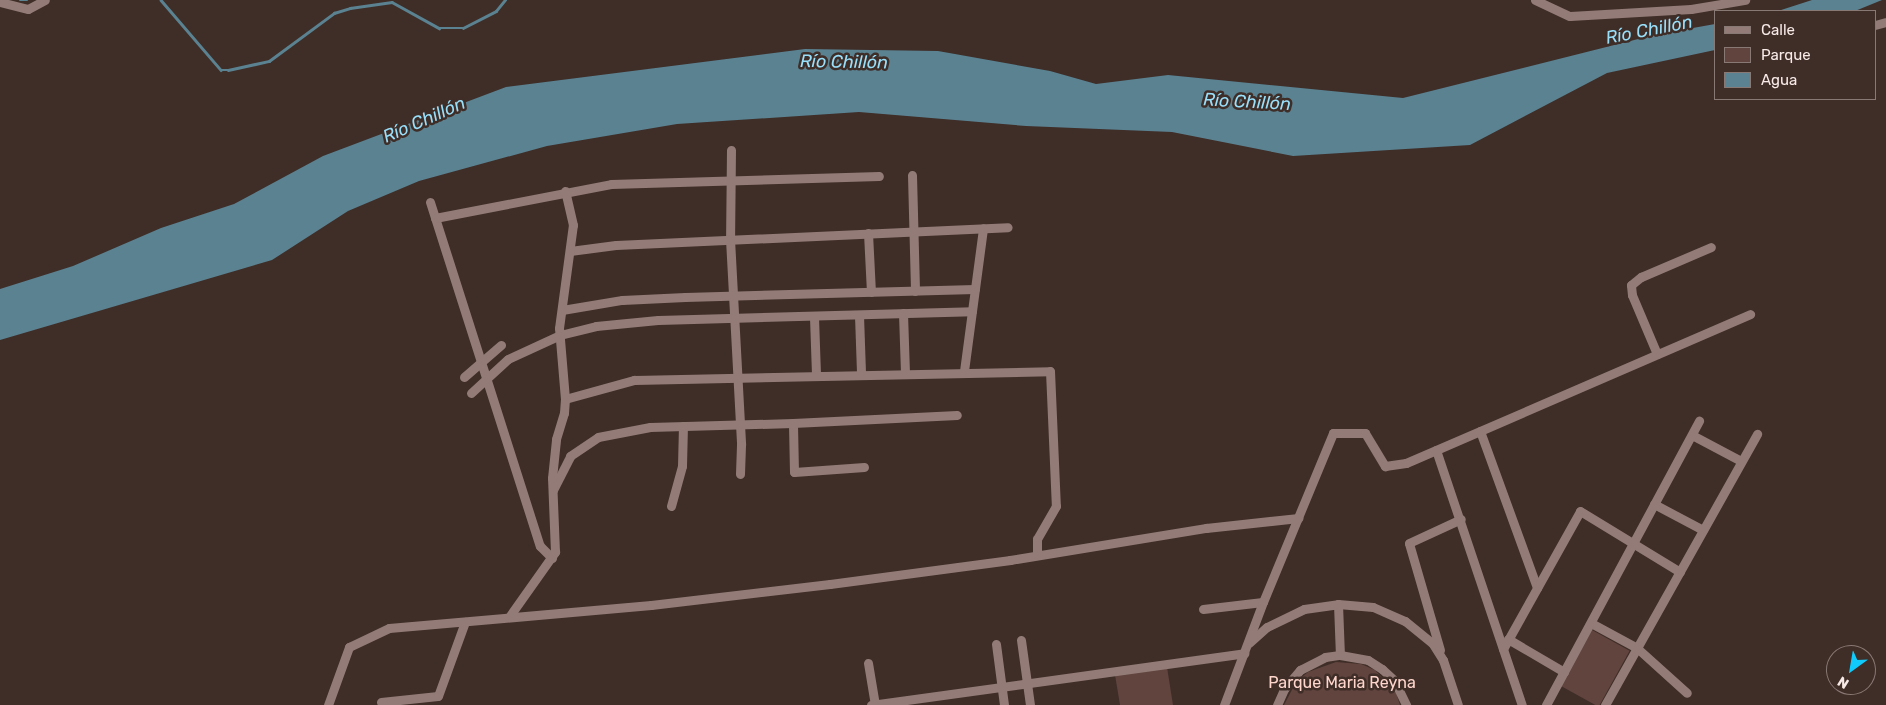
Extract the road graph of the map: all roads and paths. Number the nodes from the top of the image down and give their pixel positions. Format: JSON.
{"nodes":[{"id":1,"x":45,"y":0,"type":"edge"},
{"id":2,"x":1536,"y":0,"type":"edge"},
{"id":3,"x":1745,"y":0,"type":"edge"},
{"id":4,"x":0,"y":2,"type":"edge"},
{"id":5,"x":731,"y":150,"type":"dead end"},
{"id":6,"x":912,"y":174,"type":"dead end"},
{"id":7,"x":879,"y":176,"type":"dead end"},
{"id":8,"x":730,"y":180,"type":"junction"},
{"id":9,"x":565,"y":191,"type":"junction"},
{"id":10,"x":430,"y":202,"type":"dead end"},
{"id":11,"x":435,"y":218,"type":"junction"},
{"id":12,"x":1008,"y":227,"type":"dead end"},
{"id":13,"x":983,"y":228,"type":"junction"},
{"id":14,"x":913,"y":231,"type":"junction"},
{"id":15,"x":868,"y":233,"type":"junction"},
{"id":16,"x":730,"y":239,"type":"junction"},
{"id":17,"x":1711,"y":247,"type":"dead end"},
{"id":18,"x":570,"y":251,"type":"junction"},
{"id":19,"x":975,"y":289,"type":"junction"},
{"id":20,"x":915,"y":291,"type":"junction"},
{"id":21,"x":871,"y":292,"type":"junction"},
{"id":22,"x":733,"y":295,"type":"junction"},
{"id":23,"x":562,"y":310,"type":"junction"},
{"id":24,"x":972,"y":311,"type":"junction"},
{"id":25,"x":903,"y":314,"type":"junction"},
{"id":26,"x":1750,"y":314,"type":"dead end"},
{"id":27,"x":859,"y":315,"type":"junction"},
{"id":28,"x":814,"y":317,"type":"junction"},
{"id":29,"x":734,"y":320,"type":"junction"},
{"id":30,"x":560,"y":336,"type":"junction"},
{"id":31,"x":501,"y":344,"type":"dead end"},
{"id":32,"x":1657,"y":354,"type":"junction"},
{"id":33,"x":481,"y":362,"type":"junction"},
{"id":34,"x":964,"y":371,"type":"junction"},
{"id":35,"x":906,"y":372,"type":"junction"},
{"id":36,"x":861,"y":373,"type":"junction"},
{"id":37,"x":816,"y":375,"type":"junction"},
{"id":38,"x":464,"y":376,"type":"dead end"},
{"id":39,"x":737,"y":377,"type":"junction"},
{"id":40,"x":487,"y":379,"type":"junction"},
{"id":41,"x":471,"y":393,"type":"dead end"},
{"id":42,"x":565,"y":399,"type":"junction"},
{"id":43,"x":957,"y":415,"type":"dead end"},
{"id":44,"x":1699,"y":421,"type":"dead end"},
{"id":45,"x":793,"y":423,"type":"junction"},
{"id":46,"x":683,"y":426,"type":"junction"},
{"id":47,"x":740,"y":426,"type":"junction"},
{"id":48,"x":1480,"y":431,"type":"junction"},
{"id":49,"x":1757,"y":434,"type":"dead end"},
{"id":50,"x":1692,"y":435,"type":"junction"},
{"id":51,"x":1436,"y":450,"type":"junction"},
{"id":52,"x":1740,"y":461,"type":"junction"},
{"id":53,"x":864,"y":467,"type":"dead end"},
{"id":54,"x":740,"y":474,"type":"dead end"},
{"id":55,"x":553,"y":491,"type":"junction"},
{"id":56,"x":1654,"y":504,"type":"junction"},
{"id":57,"x":671,"y":506,"type":"dead end"},
{"id":58,"x":1298,"y":518,"type":"junction"},
{"id":59,"x":1461,"y":519,"type":"junction"},
{"id":60,"x":1703,"y":530,"type":"junction"},
{"id":61,"x":1633,"y":544,"type":"junction"},
{"id":62,"x":1037,"y":555,"type":"junction"},
{"id":63,"x":552,"y":558,"type":"junction"},
{"id":64,"x":1680,"y":572,"type":"junction"},
{"id":65,"x":1537,"y":588,"type":"junction"},
{"id":66,"x":1263,"y":602,"type":"junction"},
{"id":67,"x":1338,"y":604,"type":"junction"},
{"id":68,"x":1203,"y":609,"type":"dead end"},
{"id":69,"x":509,"y":617,"type":"junction"},
{"id":70,"x":464,"y":622,"type":"junction"},
{"id":71,"x":1591,"y":623,"type":"junction"},
{"id":72,"x":1508,"y":639,"type":"junction"},
{"id":73,"x":1021,"y":640,"type":"dead end"},
{"id":74,"x":996,"y":644,"type":"dead end"},
{"id":75,"x":1503,"y":648,"type":"junction"},
{"id":76,"x":1637,"y":648,"type":"junction"},
{"id":77,"x":1246,"y":649,"type":"junction"},
{"id":78,"x":1340,"y":655,"type":"junction"},
{"id":79,"x":1443,"y":660,"type":"junction"},
{"id":80,"x":868,"y":663,"type":"dead end"},
{"id":81,"x":1564,"y":672,"type":"junction"},
{"id":82,"x":1027,"y":683,"type":"junction"},
{"id":83,"x":1002,"y":687,"type":"junction"},
{"id":84,"x":1687,"y":693,"type":"dead end"},
{"id":85,"x":381,"y":702,"type":"dead end"},
{"id":86,"x":328,"y":705,"type":"edge"},
{"id":87,"x":873,"y":705,"type":"edge"},
{"id":88,"x":1004,"y":705,"type":"edge"},
{"id":89,"x":1030,"y":705,"type":"edge"},
{"id":90,"x":1224,"y":705,"type":"edge"},
{"id":91,"x":1277,"y":705,"type":"edge"},
{"id":92,"x":1406,"y":705,"type":"edge"},
{"id":93,"x":1458,"y":705,"type":"edge"},
{"id":94,"x":1522,"y":705,"type":"edge"},
{"id":95,"x":1546,"y":705,"type":"edge"},
{"id":96,"x":1605,"y":705,"type":"edge"}],
"edges":[{"from":1,"to":4,"type":"street"},
{"from":2,"to":3,"type":"street"},
{"from":5,"to":8,"type":"street"},
{"from":6,"to":14,"type":"street"},
{"from":7,"to":8,"type":"street"},
{"from":8,"to":9,"type":"street"},
{"from":8,"to":16,"type":"street"},
{"from":9,"to":11,"type":"street"},
{"from":9,"to":18,"type":"street"},
{"from":10,"to":11,"type":"street"},
{"from":11,"to":33,"type":"street"},
{"from":12,"to":13,"type":"street"},
{"from":13,"to":14,"type":"street"},
{"from":13,"to":19,"type":"street"},
{"from":14,"to":15,"type":"street"},
{"from":14,"to":20,"type":"street"},
{"from":15,"to":16,"type":"street"},
{"from":15,"to":21,"type":"street"},
{"from":16,"to":18,"type":"street"},
{"from":16,"to":22,"type":"street"},
{"from":17,"to":32,"type":"street"},
{"from":18,"to":23,"type":"street"},
{"from":19,"to":20,"type":"street"},
{"from":19,"to":24,"type":"street"},
{"from":20,"to":21,"type":"street"},
{"from":21,"to":22,"type":"street"},
{"from":22,"to":23,"type":"street"},
{"from":22,"to":29,"type":"street"},
{"from":23,"to":30,"type":"street"},
{"from":24,"to":25,"type":"street"},
{"from":24,"to":34,"type":"street"},
{"from":25,"to":27,"type":"street"},
{"from":25,"to":35,"type":"street"},
{"from":26,"to":32,"type":"street"},
{"from":27,"to":28,"type":"street"},
{"from":27,"to":36,"type":"street"},
{"from":28,"to":29,"type":"street"},
{"from":28,"to":37,"type":"street"},
{"from":29,"to":30,"type":"street"},
{"from":29,"to":39,"type":"street"},
{"from":30,"to":40,"type":"street"},
{"from":30,"to":42,"type":"street"},
{"from":31,"to":33,"type":"street"},
{"from":32,"to":48,"type":"street"},
{"from":33,"to":38,"type":"street"},
{"from":33,"to":40,"type":"street"},
{"from":34,"to":35,"type":"street"},
{"from":34,"to":62,"type":"street"},
{"from":35,"to":36,"type":"street"},
{"from":36,"to":37,"type":"street"},
{"from":37,"to":39,"type":"street"},
{"from":39,"to":42,"type":"street"},
{"from":39,"to":47,"type":"street"},
{"from":40,"to":41,"type":"street"},
{"from":40,"to":63,"type":"street"},
{"from":42,"to":55,"type":"street"},
{"from":43,"to":45,"type":"street"},
{"from":44,"to":50,"type":"street"},
{"from":45,"to":47,"type":"street"},
{"from":45,"to":53,"type":"street"},
{"from":46,"to":47,"type":"street"},
{"from":46,"to":55,"type":"street"},
{"from":46,"to":57,"type":"street"},
{"from":47,"to":54,"type":"street"},
{"from":48,"to":51,"type":"street"},
{"from":48,"to":65,"type":"street"},
{"from":49,"to":52,"type":"street"},
{"from":50,"to":52,"type":"street"},
{"from":50,"to":56,"type":"street"},
{"from":51,"to":58,"type":"street"},
{"from":51,"to":59,"type":"street"},
{"from":52,"to":60,"type":"street"},
{"from":55,"to":63,"type":"street"},
{"from":56,"to":60,"type":"street"},
{"from":56,"to":61,"type":"street"},
{"from":58,"to":62,"type":"street"},
{"from":58,"to":66,"type":"street"},
{"from":59,"to":75,"type":"street"},
{"from":59,"to":79,"type":"street"},
{"from":60,"to":64,"type":"street"},
{"from":61,"to":64,"type":"street"},
{"from":61,"to":65,"type":"street"},
{"from":61,"to":71,"type":"street"},
{"from":62,"to":69,"type":"street"},
{"from":63,"to":69,"type":"street"},
{"from":64,"to":76,"type":"street"},
{"from":65,"to":72,"type":"street"},
{"from":66,"to":68,"type":"street"},
{"from":66,"to":77,"type":"street"},
{"from":67,"to":77,"type":"street"},
{"from":67,"to":78,"type":"street"},
{"from":67,"to":79,"type":"street"},
{"from":69,"to":70,"type":"street"},
{"from":70,"to":85,"type":"street"},
{"from":70,"to":86,"type":"street"},
{"from":71,"to":76,"type":"street"},
{"from":71,"to":81,"type":"street"},
{"from":72,"to":75,"type":"street"},
{"from":72,"to":81,"type":"street"},
{"from":73,"to":82,"type":"street"},
{"from":74,"to":83,"type":"street"},
{"from":75,"to":94,"type":"street"},
{"from":76,"to":84,"type":"street"},
{"from":76,"to":96,"type":"street"},
{"from":77,"to":82,"type":"street"},
{"from":77,"to":90,"type":"street"},
{"from":78,"to":91,"type":"street"},
{"from":78,"to":92,"type":"street"},
{"from":79,"to":93,"type":"street"},
{"from":80,"to":87,"type":"street"},
{"from":81,"to":95,"type":"street"},
{"from":82,"to":83,"type":"street"},
{"from":82,"to":89,"type":"street"},
{"from":83,"to":87,"type":"street"},
{"from":83,"to":88,"type":"street"}]}
